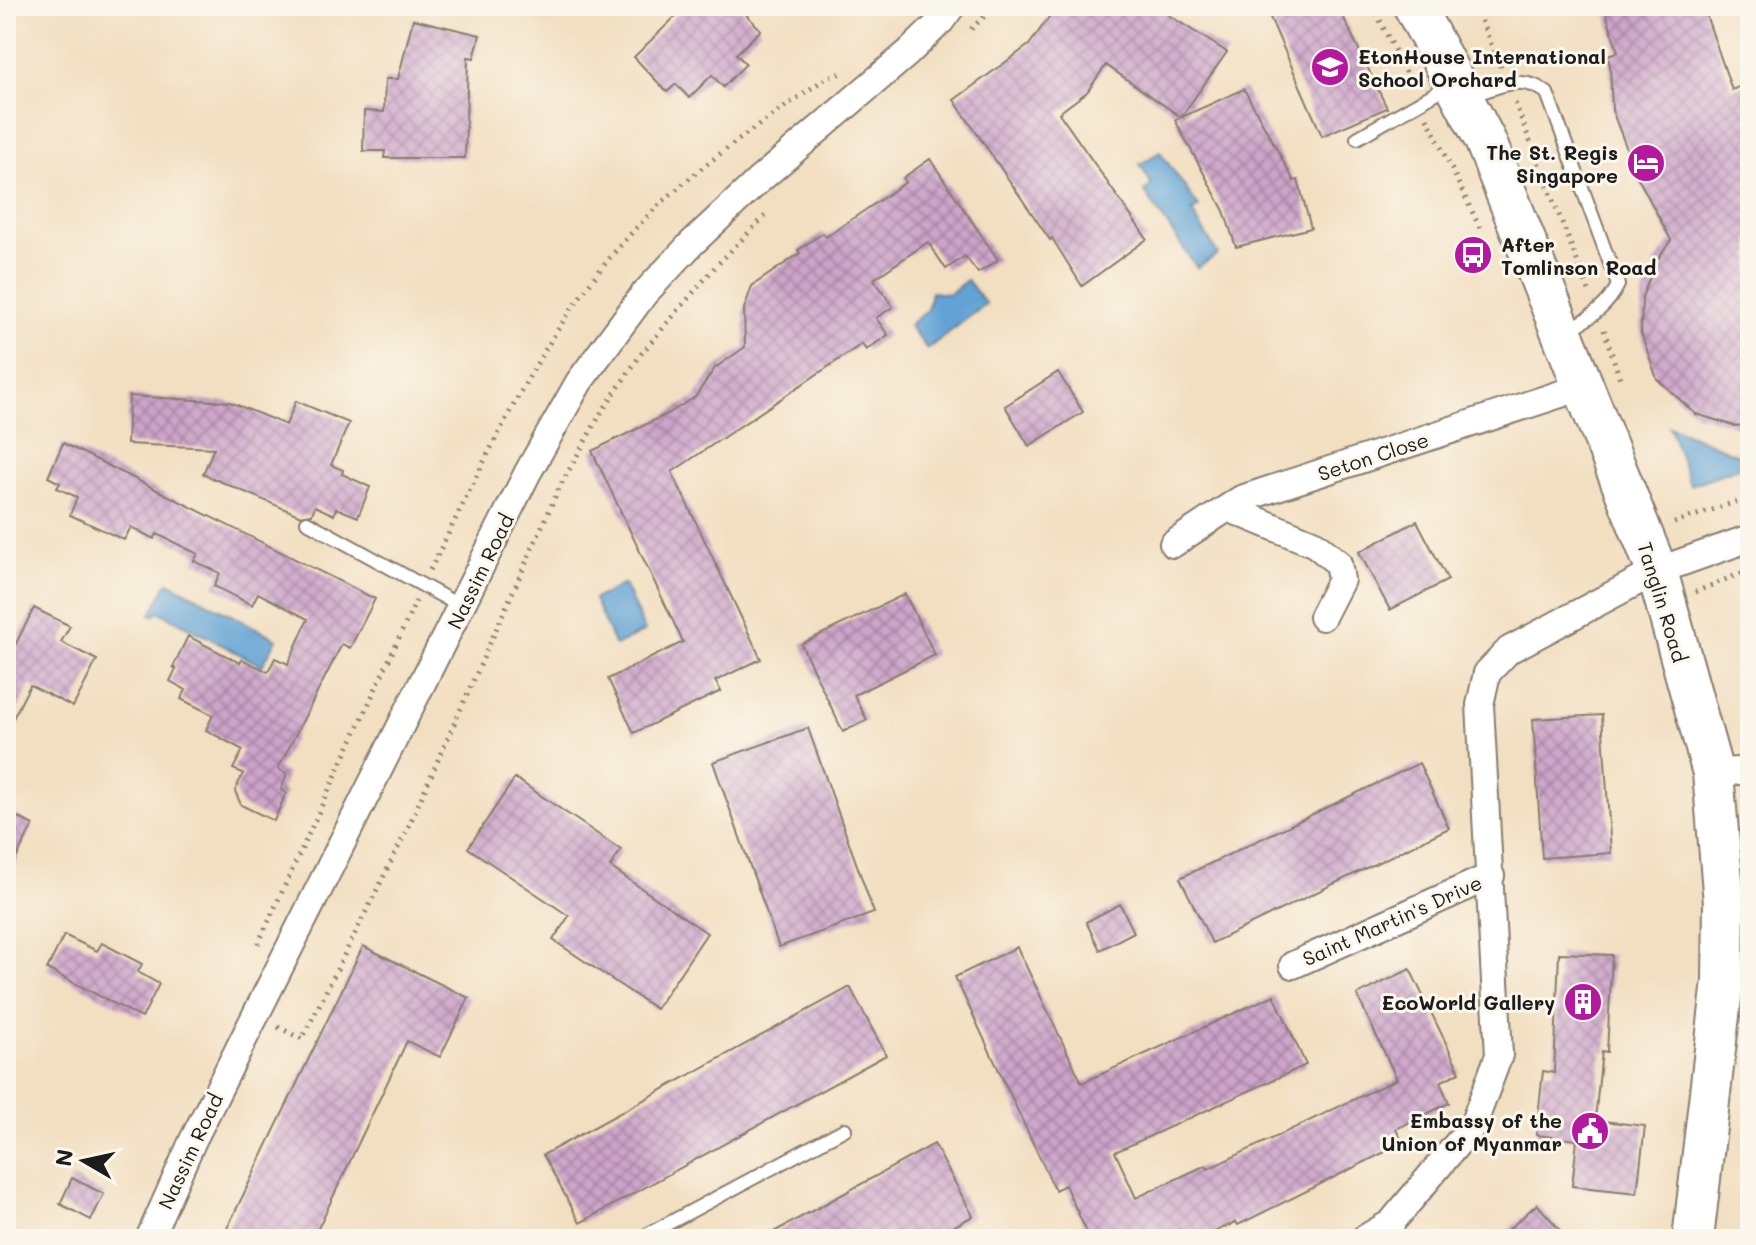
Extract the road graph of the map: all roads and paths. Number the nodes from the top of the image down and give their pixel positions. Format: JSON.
{"nodes":[{"id":1,"x":952,"y":6,"type":"edge"},
{"id":2,"x":1414,"y":6,"type":"edge"},
{"id":3,"x":1459,"y":90,"type":"junction"},
{"id":4,"x":1357,"y":138,"type":"dead end"},
{"id":5,"x":778,"y":203,"type":"dead end"},
{"id":6,"x":1561,"y":335,"type":"junction"},
{"id":7,"x":1582,"y":387,"type":"junction"},
{"id":8,"x":1750,"y":497,"type":"edge"},
{"id":9,"x":1228,"y":508,"type":"junction"},
{"id":10,"x":307,"y":522,"type":"dead end"},
{"id":11,"x":1670,"y":524,"type":"dead end"},
{"id":12,"x":1750,"y":538,"type":"edge"},
{"id":13,"x":1173,"y":544,"type":"dead end"},
{"id":14,"x":1750,"y":570,"type":"edge"},
{"id":15,"x":1657,"y":571,"type":"junction"},
{"id":16,"x":1693,"y":593,"type":"dead end"},
{"id":17,"x":462,"y":607,"type":"junction"},
{"id":18,"x":1322,"y":617,"type":"dead end"},
{"id":19,"x":1732,"y":772,"type":"edge"},
{"id":20,"x":1491,"y":876,"type":"junction"},
{"id":21,"x":1293,"y":965,"type":"dead end"},
{"id":22,"x":256,"y":1016,"type":"junction"},
{"id":23,"x":845,"y":1129,"type":"dead end"},
{"id":24,"x":149,"y":1239,"type":"edge"},
{"id":25,"x":639,"y":1239,"type":"edge"},
{"id":26,"x":1364,"y":1239,"type":"edge"},
{"id":27,"x":1693,"y":1239,"type":"edge"}],
"edges":[{"from":1,"to":17,"type":"street","name":"Nassim Road"},
{"from":2,"to":3,"type":"main road","name":"Tanglin Road"},
{"from":3,"to":4,"type":"lane"},
{"from":3,"to":6,"type":"main road","name":"Tanglin Road"},
{"from":3,"to":6,"type":"lane"},
{"from":5,"to":22,"type":"path"},
{"from":6,"to":7,"type":"main road","name":"Tanglin Road"},
{"from":7,"to":9,"type":"street","name":"Seton Close"},
{"from":7,"to":15,"type":"main road","name":"Tanglin Road"},
{"from":8,"to":11,"type":"path"},
{"from":9,"to":13,"type":"street","name":"Seton Close"},
{"from":9,"to":18,"type":"street"},
{"from":10,"to":17,"type":"lane"},
{"from":12,"to":15,"type":"street","name":"Saint Martin's Drive"},
{"from":14,"to":16,"type":"path"},
{"from":15,"to":19,"type":"main road","name":"Tanglin Road"},
{"from":15,"to":20,"type":"street","name":"Saint Martin's Drive"},
{"from":17,"to":22,"type":"street","name":"Nassim Road"},
{"from":19,"to":27,"type":"main road","name":"Tanglin Road"},
{"from":20,"to":21,"type":"street","name":"Saint Martin's Drive"},
{"from":20,"to":26,"type":"street","name":"Saint Martin's Drive"},
{"from":22,"to":24,"type":"street","name":"Nassim Road"},
{"from":23,"to":25,"type":"lane"}]}
